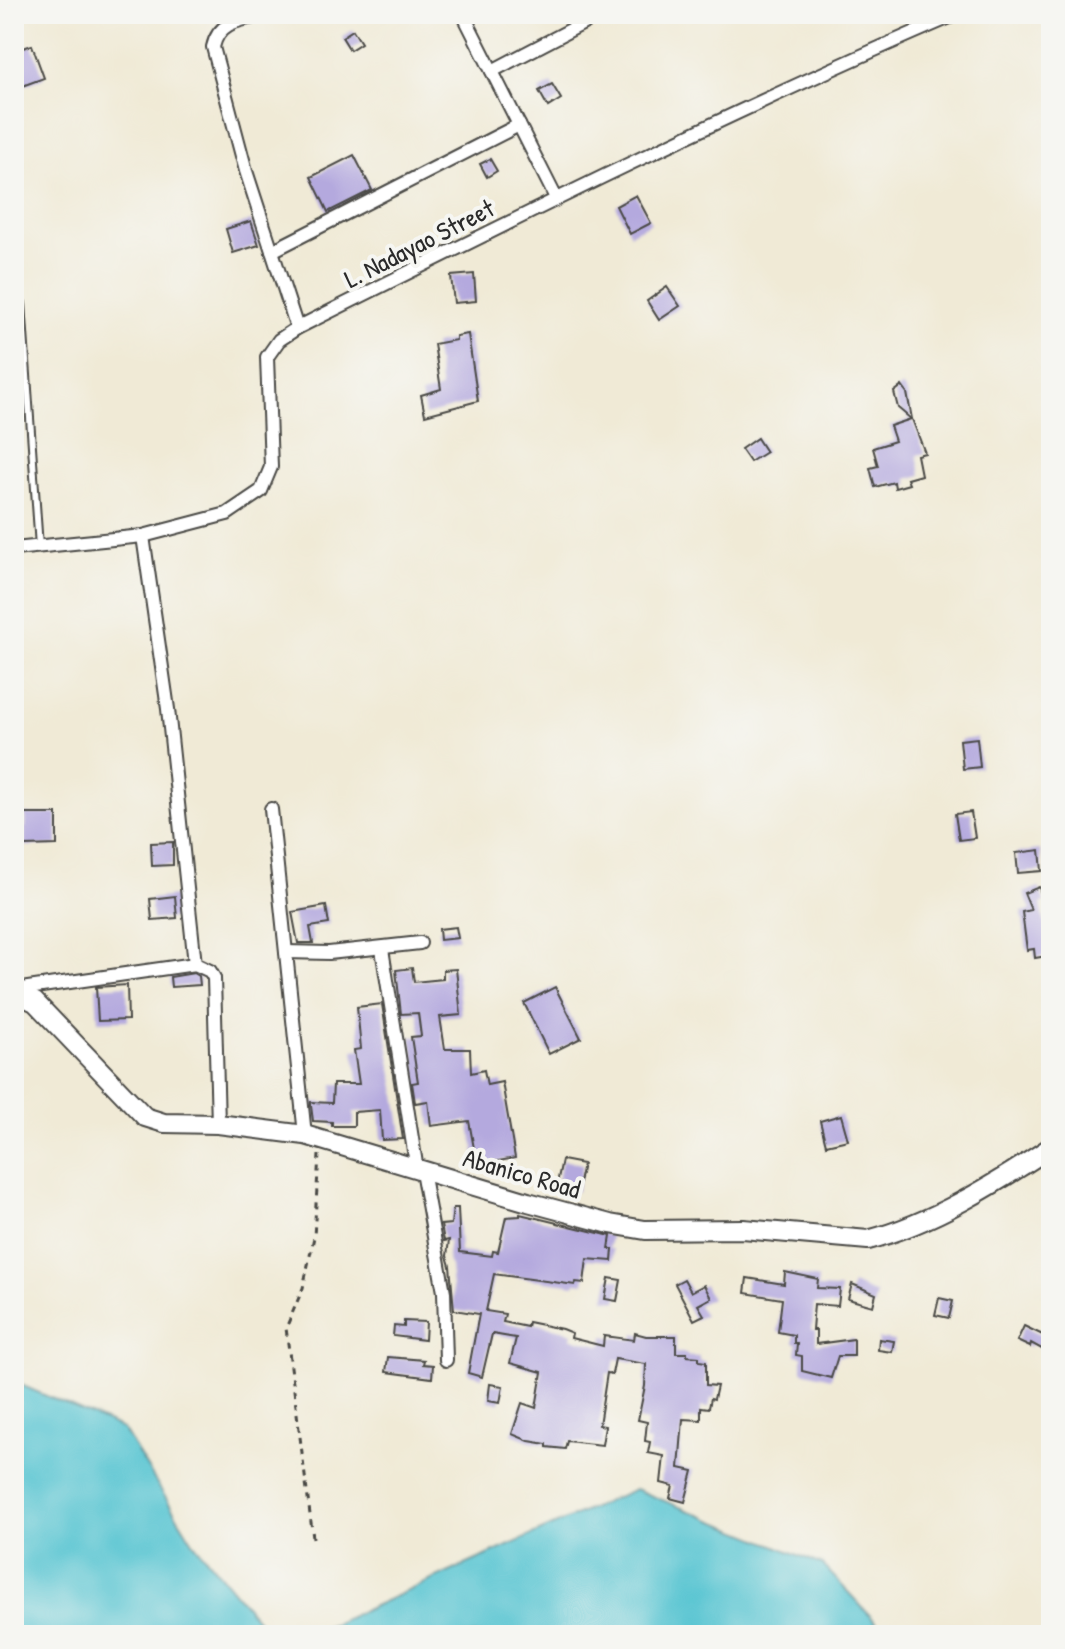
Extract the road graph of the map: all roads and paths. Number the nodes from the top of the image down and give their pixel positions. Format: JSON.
{"nodes":[{"id":1,"x":268,"y":14,"type":"edge"},
{"id":2,"x":463,"y":14,"type":"edge"},
{"id":3,"x":601,"y":14,"type":"edge"},
{"id":4,"x":957,"y":14,"type":"edge"},
{"id":5,"x":492,"y":71,"type":"junction"},
{"id":6,"x":519,"y":125,"type":"junction"},
{"id":7,"x":556,"y":198,"type":"junction"},
{"id":8,"x":272,"y":251,"type":"junction"},
{"id":9,"x":22,"y":303,"type":"dead end"},
{"id":10,"x":297,"y":328,"type":"junction"},
{"id":11,"x":143,"y":536,"type":"junction"},
{"id":12,"x":39,"y":547,"type":"junction"},
{"id":13,"x":14,"y":549,"type":"edge"},
{"id":14,"x":271,"y":809,"type":"dead end"},
{"id":15,"x":420,"y":943,"type":"dead end"},
{"id":16,"x":382,"y":949,"type":"junction"},
{"id":17,"x":286,"y":952,"type":"junction"},
{"id":18,"x":195,"y":964,"type":"junction"},
{"id":19,"x":14,"y":991,"type":"edge"},
{"id":20,"x":218,"y":1124,"type":"junction"},
{"id":21,"x":312,"y":1137,"type":"junction"},
{"id":22,"x":1051,"y":1147,"type":"edge"},
{"id":23,"x":419,"y":1170,"type":"junction"},
{"id":24,"x":446,"y":1360,"type":"dead end"},
{"id":25,"x":313,"y":1538,"type":"dead end"}],
"edges":[{"from":1,"to":8,"type":"street"},
{"from":2,"to":5,"type":"street"},
{"from":3,"to":5,"type":"street"},
{"from":4,"to":7,"type":"street","name":"L. Nadayao Street"},
{"from":5,"to":6,"type":"street"},
{"from":6,"to":7,"type":"street"},
{"from":6,"to":8,"type":"street"},
{"from":7,"to":10,"type":"street","name":"L. Nadayao Street"},
{"from":8,"to":10,"type":"street"},
{"from":9,"to":12,"type":"lane"},
{"from":10,"to":11,"type":"street","name":"L. Nadayao Street"},
{"from":11,"to":12,"type":"street","name":"L. Nadayao Street"},
{"from":11,"to":18,"type":"street"},
{"from":12,"to":13,"type":"street","name":"L. Nadayao Street"},
{"from":14,"to":17,"type":"street"},
{"from":15,"to":16,"type":"street"},
{"from":16,"to":17,"type":"street"},
{"from":16,"to":23,"type":"street"},
{"from":17,"to":21,"type":"street"},
{"from":18,"to":19,"type":"street"},
{"from":18,"to":20,"type":"street"},
{"from":19,"to":20,"type":"street","name":"Abanico Road"},
{"from":20,"to":21,"type":"street","name":"Abanico Road"},
{"from":21,"to":23,"type":"street","name":"Abanico Road"},
{"from":21,"to":25,"type":"path"},
{"from":22,"to":23,"type":"street","name":"Abanico Road"},
{"from":23,"to":24,"type":"street"}]}
